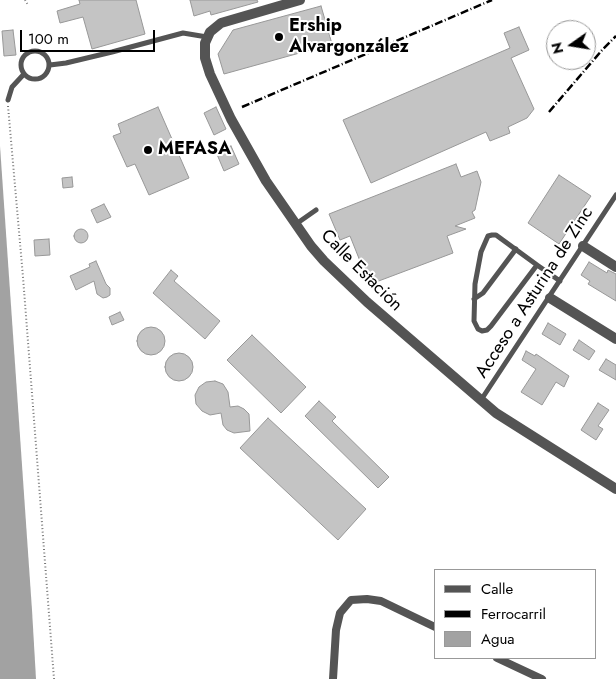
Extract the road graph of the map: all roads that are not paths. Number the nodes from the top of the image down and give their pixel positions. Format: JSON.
{"nodes":[{"id":1,"x":300,"y":0,"type":"edge"},
{"id":2,"x":207,"y":37,"type":"junction"},
{"id":3,"x":50,"y":65,"type":"junction"},
{"id":4,"x":24,"y":74,"type":"junction"},
{"id":5,"x":8,"y":100,"type":"road end"},
{"id":6,"x":616,"y":195,"type":"edge"},
{"id":7,"x":316,"y":210,"type":"dead end"},
{"id":8,"x":295,"y":224,"type":"junction"},
{"id":9,"x":583,"y":246,"type":"junction"},
{"id":10,"x":516,"y":249,"type":"junction"},
{"id":11,"x":537,"y":265,"type":"junction"},
{"id":12,"x":616,"y":267,"type":"edge"},
{"id":13,"x":560,"y":281,"type":"junction"},
{"id":14,"x":550,"y":298,"type":"junction"},
{"id":15,"x":474,"y":299,"type":"junction"},
{"id":16,"x":616,"y":339,"type":"edge"},
{"id":17,"x":481,"y":400,"type":"junction"},
{"id":18,"x":616,"y":489,"type":"edge"},
{"id":19,"x":434,"y":628,"type":"edge"},
{"id":20,"x":500,"y":659,"type":"edge"},
{"id":21,"x":333,"y":679,"type":"edge"},
{"id":22,"x":542,"y":679,"type":"edge"}],
"edges":[{"from":1,"to":2,"type":"street"},
{"from":2,"to":3,"type":"lane"},
{"from":2,"to":8,"type":"street","name":"Calle Estación"},
{"from":3,"to":4,"type":"lane"},
{"from":3,"to":4,"type":"lane"},
{"from":4,"to":5,"type":"lane"},
{"from":6,"to":9,"type":"lane","name":"Acceso a Asturina de Zinc"},
{"from":7,"to":8,"type":"lane"},
{"from":8,"to":17,"type":"street","name":"Calle Estación"},
{"from":9,"to":12,"type":"street"},
{"from":9,"to":13,"type":"lane","name":"Acceso a Asturina de Zinc"},
{"from":10,"to":11,"type":"lane"},
{"from":10,"to":15,"type":"lane"},
{"from":10,"to":15,"type":"lane"},
{"from":11,"to":13,"type":"lane"},
{"from":11,"to":15,"type":"lane"},
{"from":13,"to":14,"type":"lane","name":"Acceso a Asturina de Zinc"},
{"from":14,"to":16,"type":"street"},
{"from":14,"to":17,"type":"lane","name":"Acceso a Asturina de Zinc"},
{"from":17,"to":18,"type":"street","name":"Calle Estación"},
{"from":19,"to":21,"type":"street"},
{"from":20,"to":22,"type":"street"}]}
